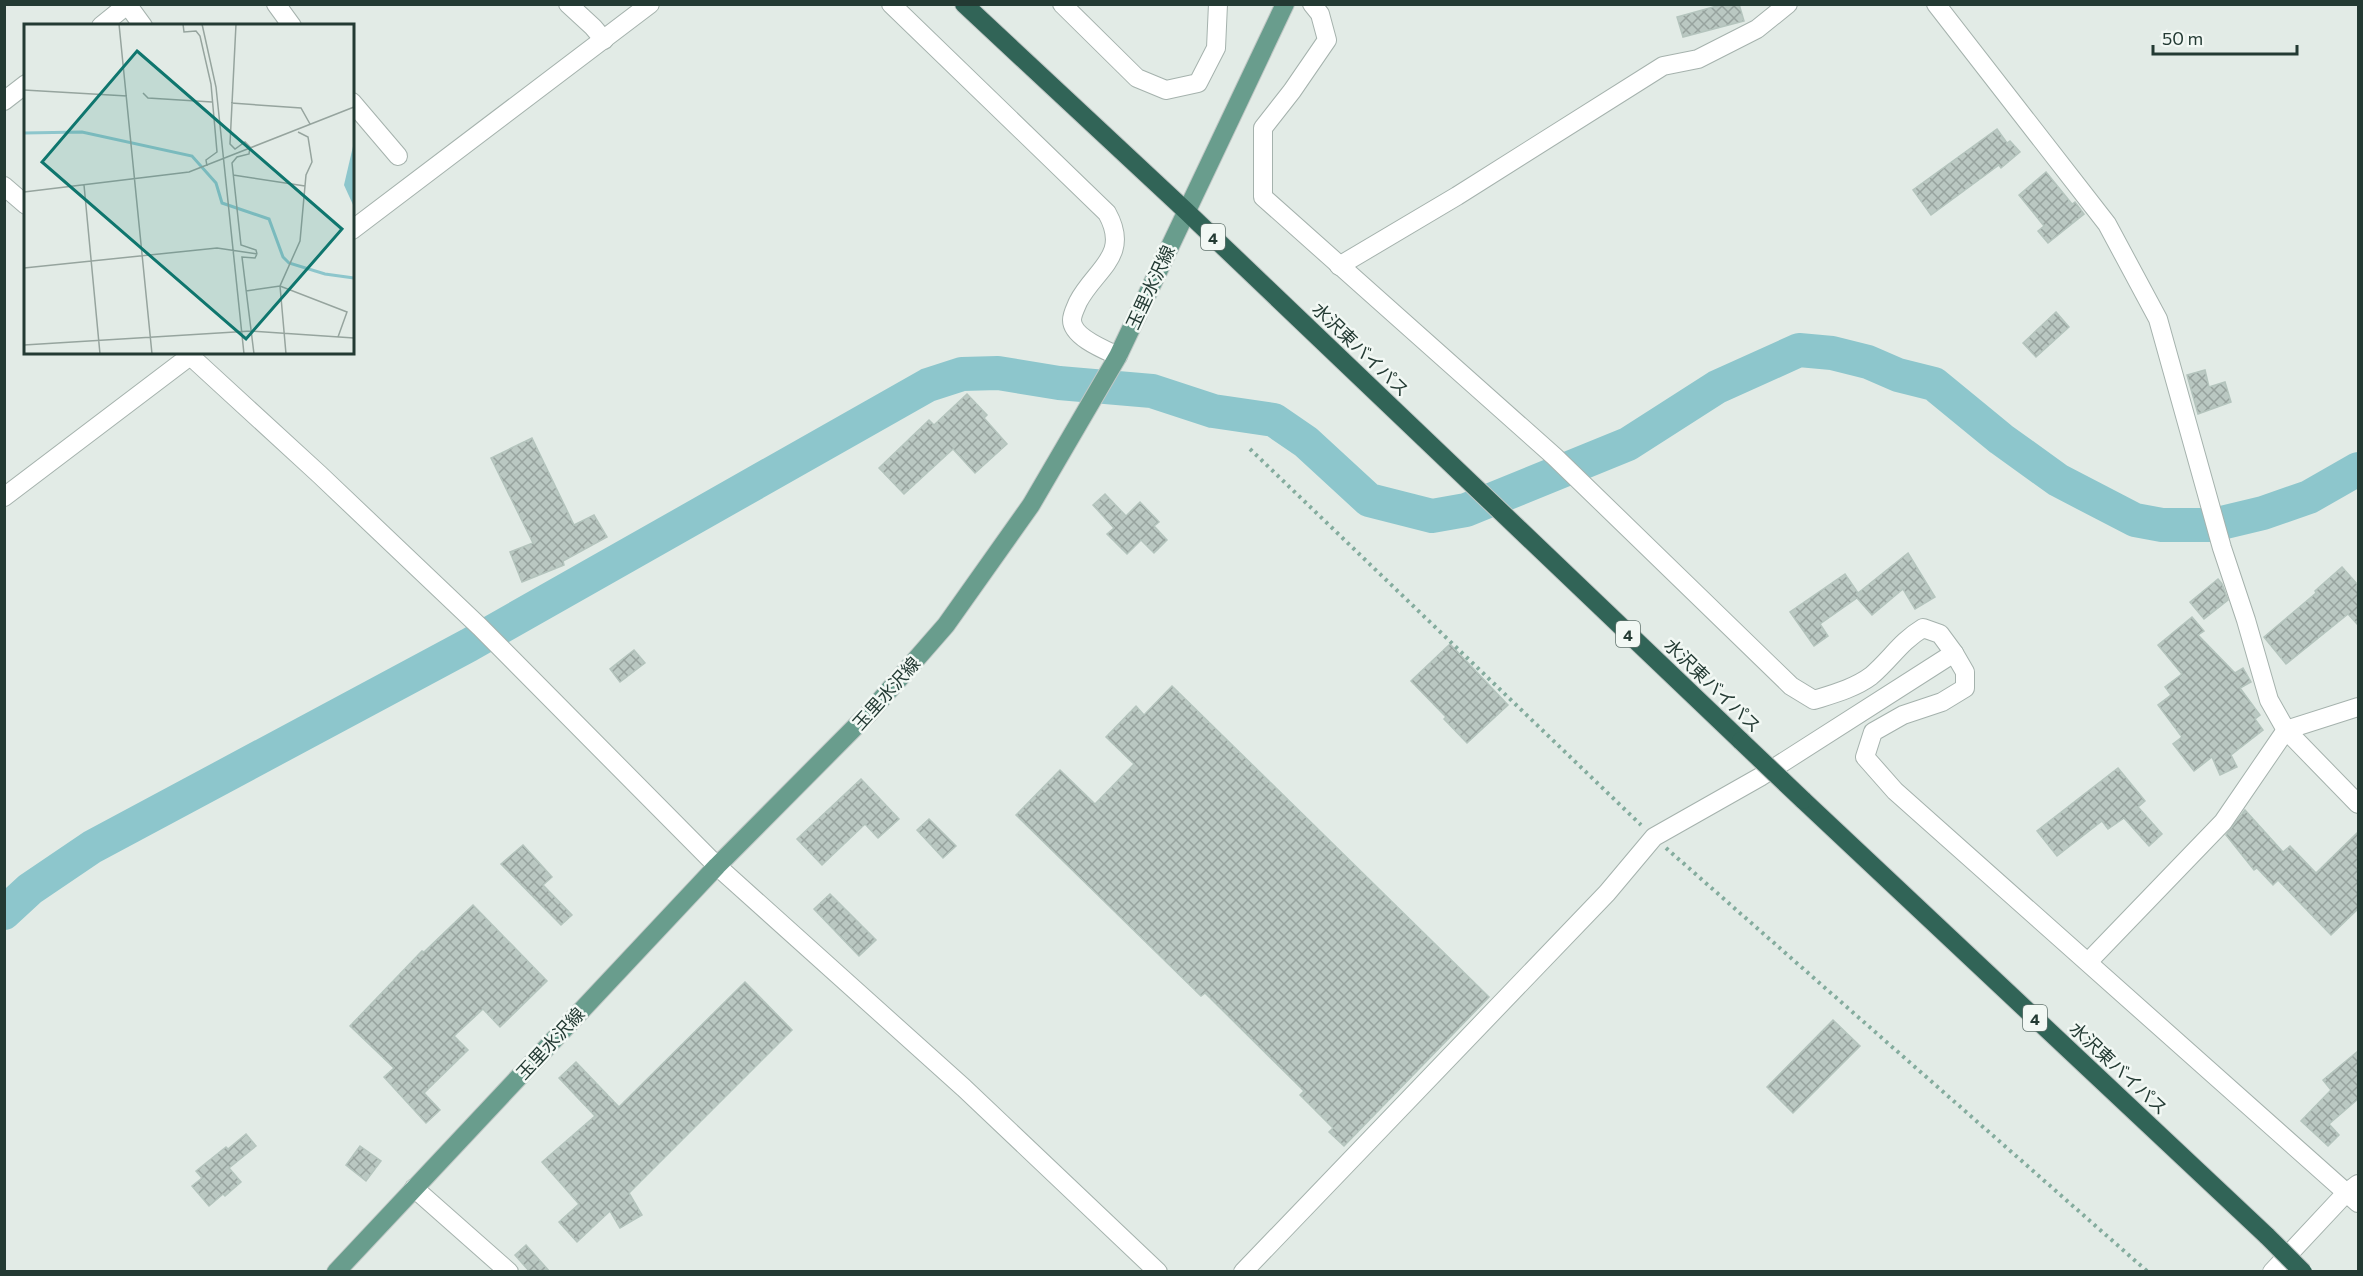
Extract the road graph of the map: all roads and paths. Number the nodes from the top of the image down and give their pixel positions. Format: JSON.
{"nodes":[{"id":1,"x":276,"y":4,"type":"edge"},
{"id":2,"x":568,"y":4,"type":"edge"},
{"id":3,"x":650,"y":4,"type":"edge"},
{"id":4,"x":891,"y":4,"type":"edge"},
{"id":5,"x":964,"y":4,"type":"edge"},
{"id":6,"x":1062,"y":4,"type":"edge"},
{"id":7,"x":1218,"y":4,"type":"edge"},
{"id":8,"x":1285,"y":4,"type":"edge"},
{"id":9,"x":1312,"y":4,"type":"edge"},
{"id":10,"x":1788,"y":4,"type":"edge"},
{"id":11,"x":1936,"y":4,"type":"edge"},
{"id":12,"x":127,"y":5,"type":"edge"},
{"id":13,"x":103,"y":24,"type":"edge"},
{"id":14,"x":141,"y":24,"type":"edge"},
{"id":15,"x":291,"y":24,"type":"edge"},
{"id":16,"x":604,"y":40,"type":"junction"},
{"id":17,"x":24,"y":85,"type":"edge"},
{"id":18,"x":4,"y":100,"type":"edge"},
{"id":19,"x":354,"y":104,"type":"edge"},
{"id":20,"x":398,"y":156,"type":"dead end"},
{"id":21,"x":4,"y":186,"type":"edge"},
{"id":22,"x":24,"y":203,"type":"edge"},
{"id":23,"x":1186,"y":211,"type":"junction"},
{"id":24,"x":354,"y":228,"type":"edge"},
{"id":25,"x":1339,"y":266,"type":"junction"},
{"id":26,"x":188,"y":354,"type":"edge"},
{"id":27,"x":1118,"y":356,"type":"junction"},
{"id":28,"x":1250,"y":449,"type":"dead end"},
{"id":29,"x":4,"y":497,"type":"edge"},
{"id":30,"x":1954,"y":653,"type":"junction"},
{"id":31,"x":2358,"y":706,"type":"edge"},
{"id":32,"x":2286,"y":730,"type":"junction"},
{"id":33,"x":2358,"y":804,"type":"edge"},
{"id":34,"x":1654,"y":837,"type":"junction"},
{"id":35,"x":717,"y":866,"type":"junction"},
{"id":36,"x":2089,"y":961,"type":"junction"},
{"id":37,"x":414,"y":1188,"type":"junction"},
{"id":38,"x":2354,"y":1193,"type":"edge"},
{"id":39,"x":336,"y":1272,"type":"edge"},
{"id":40,"x":509,"y":1272,"type":"edge"},
{"id":41,"x":1158,"y":1272,"type":"edge"},
{"id":42,"x":1243,"y":1272,"type":"edge"},
{"id":43,"x":2148,"y":1272,"type":"edge"},
{"id":44,"x":2272,"y":1272,"type":"edge"},
{"id":45,"x":2303,"y":1272,"type":"edge"}],
"edges":[{"from":1,"to":15,"type":"street"},
{"from":2,"to":16,"type":"street"},
{"from":3,"to":16,"type":"street"},
{"from":4,"to":27,"type":"street"},
{"from":5,"to":23,"type":"highway","name":"水沢東バイパス","number":"4"},
{"from":6,"to":7,"type":"street"},
{"from":8,"to":23,"type":"main road","name":"玉里水沢線"},
{"from":9,"to":25,"type":"street"},
{"from":10,"to":25,"type":"street"},
{"from":11,"to":32,"type":"street"},
{"from":12,"to":13,"type":"street"},
{"from":12,"to":14,"type":"street"},
{"from":16,"to":24,"type":"street"},
{"from":17,"to":18,"type":"street"},
{"from":19,"to":20,"type":"street"},
{"from":21,"to":22,"type":"street"},
{"from":23,"to":27,"type":"main road","name":"玉里水沢線"},
{"from":23,"to":45,"type":"highway","name":"水沢東バイパス","number":"4","bridge":true},
{"from":25,"to":30,"type":"street"},
{"from":26,"to":29,"type":"street"},
{"from":26,"to":35,"type":"street"},
{"from":27,"to":35,"type":"main road","name":"玉里水沢線"},
{"from":28,"to":34,"type":"path"},
{"from":30,"to":34,"type":"street"},
{"from":30,"to":36,"type":"street"},
{"from":31,"to":32,"type":"street"},
{"from":32,"to":33,"type":"street"},
{"from":32,"to":36,"type":"street"},
{"from":34,"to":42,"type":"street"},
{"from":34,"to":43,"type":"path"},
{"from":35,"to":37,"type":"main road","name":"玉里水沢線"},
{"from":35,"to":41,"type":"street"},
{"from":36,"to":38,"type":"street"},
{"from":37,"to":39,"type":"main road","name":"玉里水沢線"},
{"from":37,"to":40,"type":"street"},
{"from":38,"to":44,"type":"street"}]}
